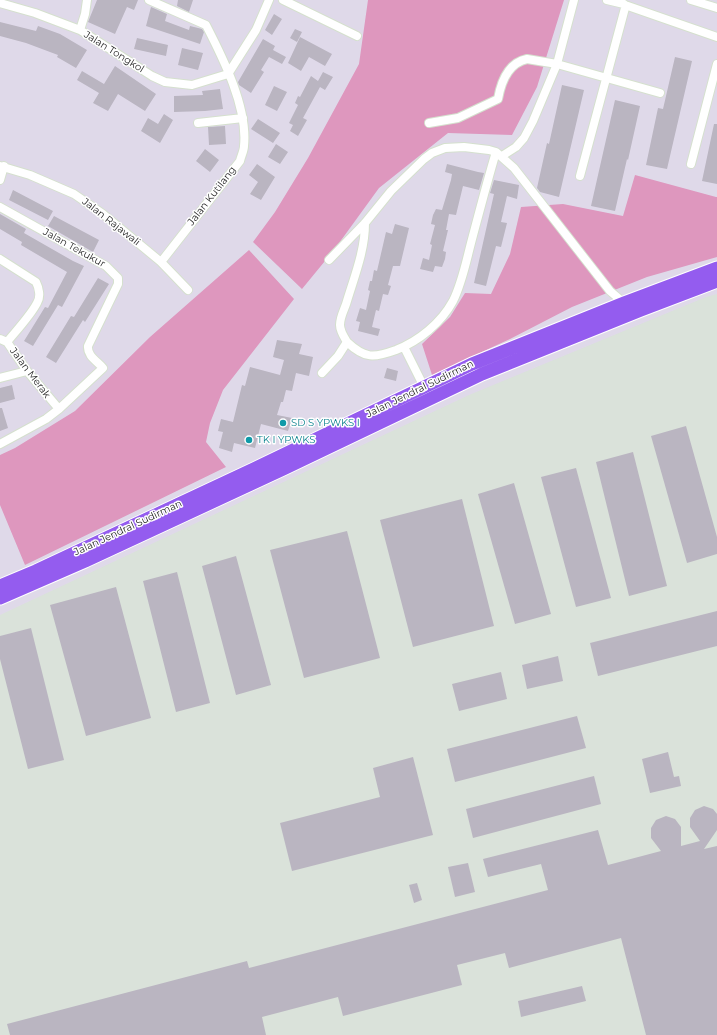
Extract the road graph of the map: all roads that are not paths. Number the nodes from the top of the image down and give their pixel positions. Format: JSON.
{"nodes":[{"id":1,"x":86,"y":0,"type":"edge"},
{"id":2,"x":150,"y":0,"type":"edge"},
{"id":3,"x":269,"y":0,"type":"edge"},
{"id":4,"x":283,"y":0,"type":"edge"},
{"id":5,"x":574,"y":0,"type":"edge"},
{"id":6,"x":607,"y":0,"type":"edge"},
{"id":7,"x":691,"y":0,"type":"edge"},
{"id":8,"x":0,"y":3,"type":"edge"},
{"id":9,"x":625,"y":6,"type":"junction"},
{"id":10,"x":717,"y":8,"type":"edge"},
{"id":11,"x":80,"y":30,"type":"junction"},
{"id":12,"x":357,"y":36,"type":"dead end"},
{"id":13,"x":717,"y":37,"type":"edge"},
{"id":14,"x":557,"y":64,"type":"junction"},
{"id":15,"x":717,"y":64,"type":"edge"},
{"id":16,"x":228,"y":74,"type":"junction"},
{"id":17,"x":606,"y":78,"type":"junction"},
{"id":18,"x":660,"y":93,"type":"dead end"},
{"id":19,"x":243,"y":118,"type":"junction"},
{"id":20,"x":198,"y":123,"type":"dead end"},
{"id":21,"x":429,"y":123,"type":"dead end"},
{"id":22,"x":499,"y":154,"type":"junction"},
{"id":23,"x":691,"y":164,"type":"dead end"},
{"id":24,"x":2,"y":166,"type":"edge"},
{"id":25,"x":580,"y":176,"type":"dead end"},
{"id":26,"x":0,"y":180,"type":"edge"},
{"id":27,"x":0,"y":207,"type":"edge"},
{"id":28,"x":365,"y":223,"type":"junction"},
{"id":29,"x":0,"y":259,"type":"edge"},
{"id":30,"x":330,"y":260,"type":"dead end"},
{"id":31,"x":161,"y":262,"type":"junction"},
{"id":32,"x":717,"y":268,"type":"edge"},
{"id":33,"x":717,"y":281,"type":"edge"},
{"id":34,"x":188,"y":290,"type":"dead end"},
{"id":35,"x":624,"y":303,"type":"junction"},
{"id":36,"x":4,"y":340,"type":"edge"},
{"id":37,"x":347,"y":342,"type":"junction"},
{"id":38,"x":404,"y":347,"type":"junction"},
{"id":39,"x":27,"y":371,"type":"junction"},
{"id":40,"x":322,"y":373,"type":"dead end"},
{"id":41,"x":0,"y":378,"type":"edge"},
{"id":42,"x":424,"y":387,"type":"junction"},
{"id":43,"x":59,"y":409,"type":"junction"},
{"id":44,"x":0,"y":444,"type":"edge"},
{"id":45,"x":0,"y":586,"type":"edge"},
{"id":46,"x":0,"y":598,"type":"edge"}],
"edges":[{"from":1,"to":11,"type":"street"},
{"from":2,"to":16,"type":"street","name":"Jalan Kutilang"},
{"from":3,"to":16,"type":"street"},
{"from":4,"to":12,"type":"street"},
{"from":5,"to":14,"type":"street"},
{"from":6,"to":9,"type":"street"},
{"from":7,"to":10,"type":"street"},
{"from":8,"to":11,"type":"street","name":"Jalan Tongkol"},
{"from":9,"to":13,"type":"street"},
{"from":9,"to":17,"type":"street"},
{"from":11,"to":16,"type":"street","name":"Jalan Tongkol"},
{"from":14,"to":17,"type":"street"},
{"from":14,"to":21,"type":"street"},
{"from":14,"to":22,"type":"street"},
{"from":15,"to":23,"type":"street"},
{"from":16,"to":19,"type":"street","name":"Jalan Kutilang"},
{"from":17,"to":18,"type":"street"},
{"from":17,"to":25,"type":"street"},
{"from":19,"to":20,"type":"street"},
{"from":19,"to":31,"type":"street","name":"Jalan Kutilang"},
{"from":22,"to":28,"type":"street"},
{"from":22,"to":35,"type":"street"},
{"from":22,"to":38,"type":"street"},
{"from":24,"to":26,"type":"street"},
{"from":24,"to":31,"type":"street","name":"Jalan Rajawali"},
{"from":27,"to":43,"type":"street","name":"Jalan Tekukur"},
{"from":28,"to":30,"type":"street"},
{"from":28,"to":37,"type":"street"},
{"from":29,"to":36,"type":"street"},
{"from":31,"to":34,"type":"street","name":"Jalan Rajawali"},
{"from":32,"to":35,"type":"highway","name":"Jalan Jendral Sudirman"},
{"from":33,"to":46,"type":"highway","name":"Jalan Jendral Sudirman"},
{"from":35,"to":42,"type":"highway","name":"Jalan Jendral Sudirman"},
{"from":36,"to":39,"type":"street","name":"Jalan Merak"},
{"from":37,"to":38,"type":"street"},
{"from":37,"to":40,"type":"street"},
{"from":38,"to":42,"type":"street"},
{"from":39,"to":41,"type":"street"},
{"from":39,"to":43,"type":"street","name":"Jalan Merak"},
{"from":42,"to":45,"type":"highway","name":"Jalan Jendral Sudirman"},
{"from":43,"to":44,"type":"street"}]}
